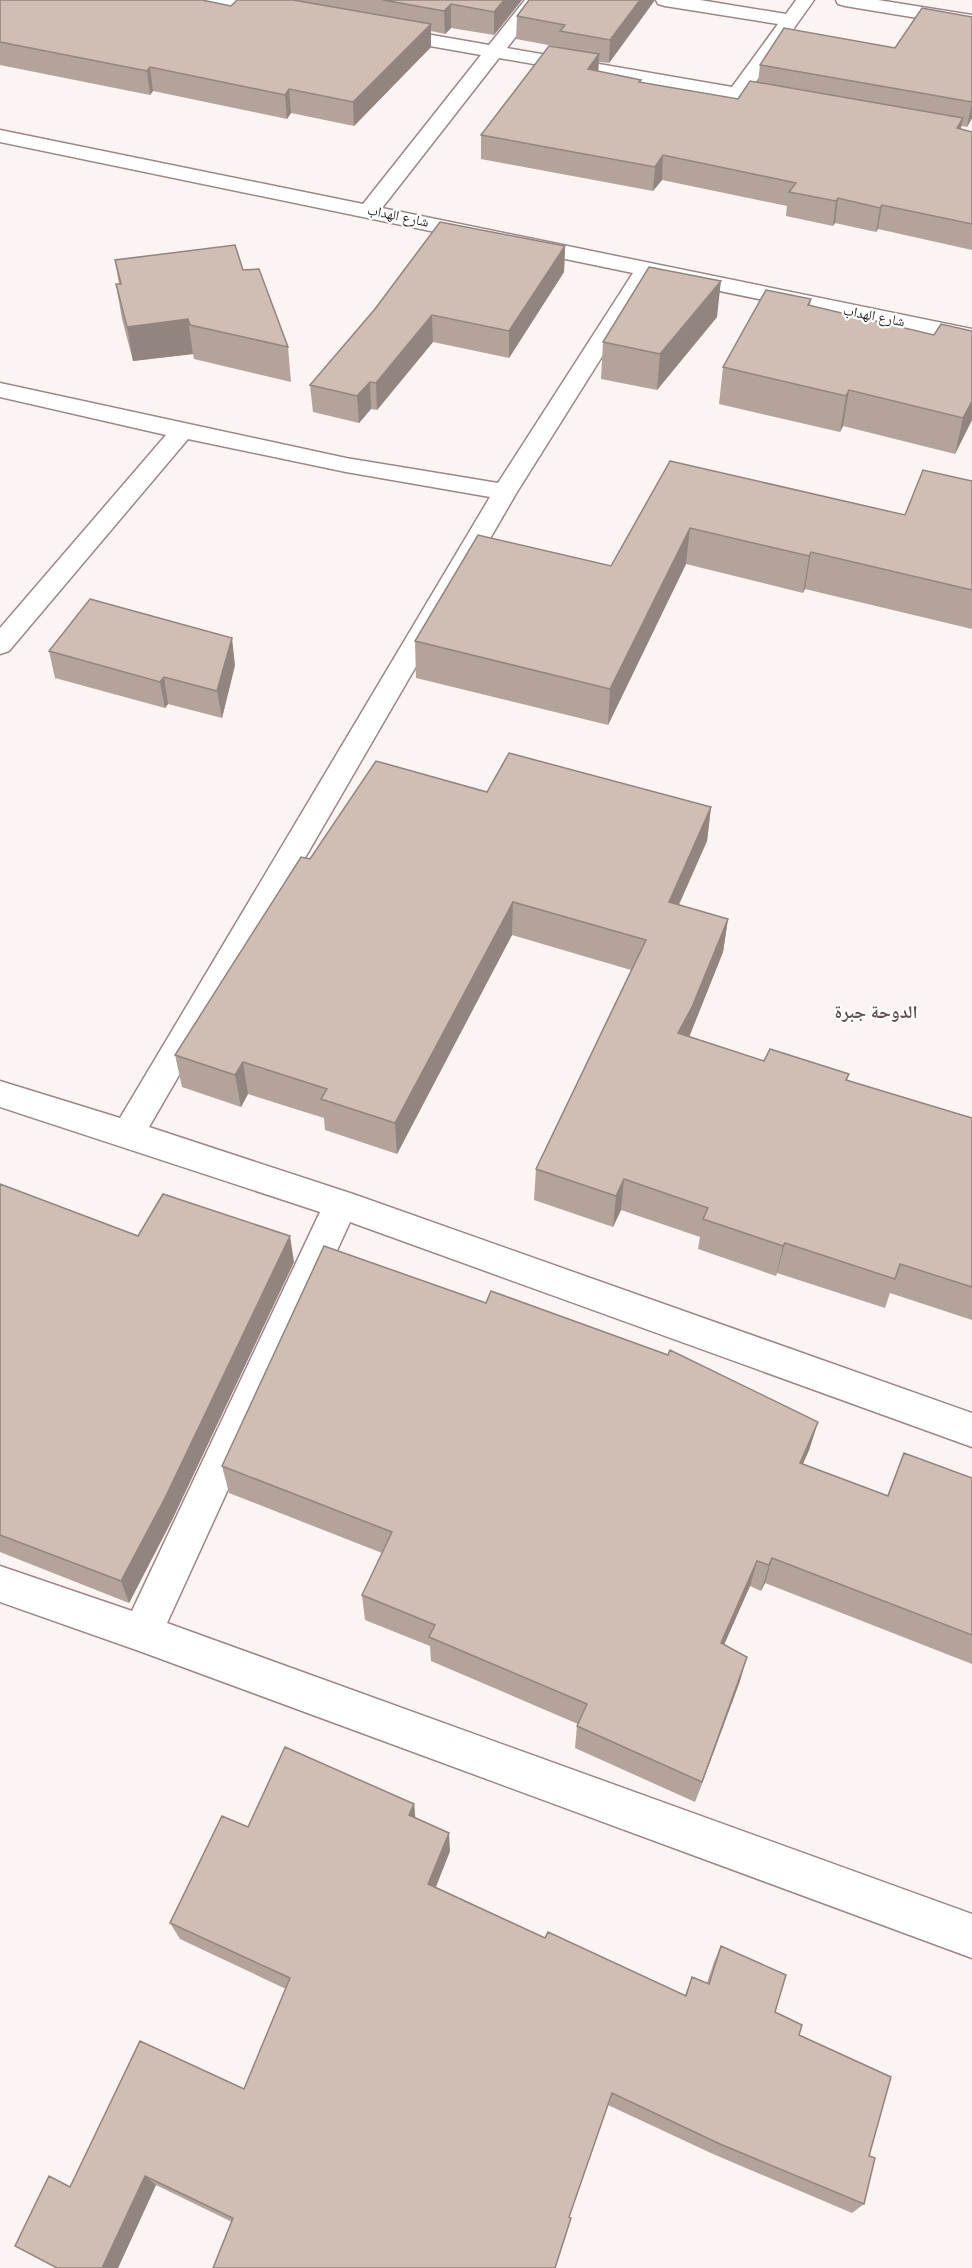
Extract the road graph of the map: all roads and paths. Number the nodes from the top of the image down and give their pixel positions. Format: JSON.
{"nodes":[{"id":1,"x":208,"y":0,"type":"edge"},
{"id":2,"x":535,"y":0,"type":"edge"},
{"id":3,"x":665,"y":0,"type":"edge"},
{"id":4,"x":805,"y":0,"type":"edge"},
{"id":5,"x":845,"y":0,"type":"edge"},
{"id":6,"x":254,"y":4,"type":"edge"},
{"id":7,"x":297,"y":16,"type":"edge"},
{"id":8,"x":790,"y":20,"type":"junction"},
{"id":9,"x":972,"y":21,"type":"edge"},
{"id":10,"x":367,"y":29,"type":"edge"},
{"id":11,"x":495,"y":53,"type":"junction"},
{"id":12,"x":737,"y":94,"type":"junction"},
{"id":13,"x":808,"y":106,"type":"edge"},
{"id":14,"x":0,"y":136,"type":"edge"},
{"id":15,"x":369,"y":210,"type":"junction"},
{"id":16,"x":646,"y":270,"type":"junction"},
{"id":17,"x":972,"y":336,"type":"edge"},
{"id":18,"x":0,"y":390,"type":"edge"},
{"id":19,"x":182,"y":431,"type":"junction"},
{"id":20,"x":506,"y":492,"type":"junction"},
{"id":21,"x":0,"y":645,"type":"edge"},
{"id":22,"x":0,"y":1094,"type":"edge"},
{"id":23,"x":128,"y":1133,"type":"junction"},
{"id":24,"x":341,"y":1204,"type":"junction"},
{"id":25,"x":972,"y":1430,"type":"edge"},
{"id":26,"x":0,"y":1584,"type":"edge"},
{"id":27,"x":142,"y":1633,"type":"junction"},
{"id":28,"x":972,"y":1936,"type":"edge"}],
"edges":[{"from":1,"to":6,"type":"street"},
{"from":2,"to":11,"type":"street"},
{"from":3,"to":8,"type":"street"},
{"from":4,"to":8,"type":"street"},
{"from":5,"to":9,"type":"street"},
{"from":6,"to":7,"type":"street"},
{"from":8,"to":12,"type":"street"},
{"from":10,"to":11,"type":"street"},
{"from":11,"to":12,"type":"street"},
{"from":11,"to":15,"type":"street"},
{"from":12,"to":13,"type":"street"},
{"from":14,"to":15,"type":"street","name":"شارع الهداب"},
{"from":15,"to":16,"type":"street","name":"شارع الهداب"},
{"from":16,"to":17,"type":"street","name":"شارع الهداب"},
{"from":16,"to":20,"type":"street"},
{"from":18,"to":19,"type":"street"},
{"from":19,"to":20,"type":"street"},
{"from":19,"to":21,"type":"street"},
{"from":20,"to":23,"type":"street"},
{"from":22,"to":23,"type":"street"},
{"from":23,"to":24,"type":"street"},
{"from":24,"to":25,"type":"street"},
{"from":24,"to":27,"type":"street"},
{"from":26,"to":27,"type":"street"},
{"from":27,"to":28,"type":"street"}]}
